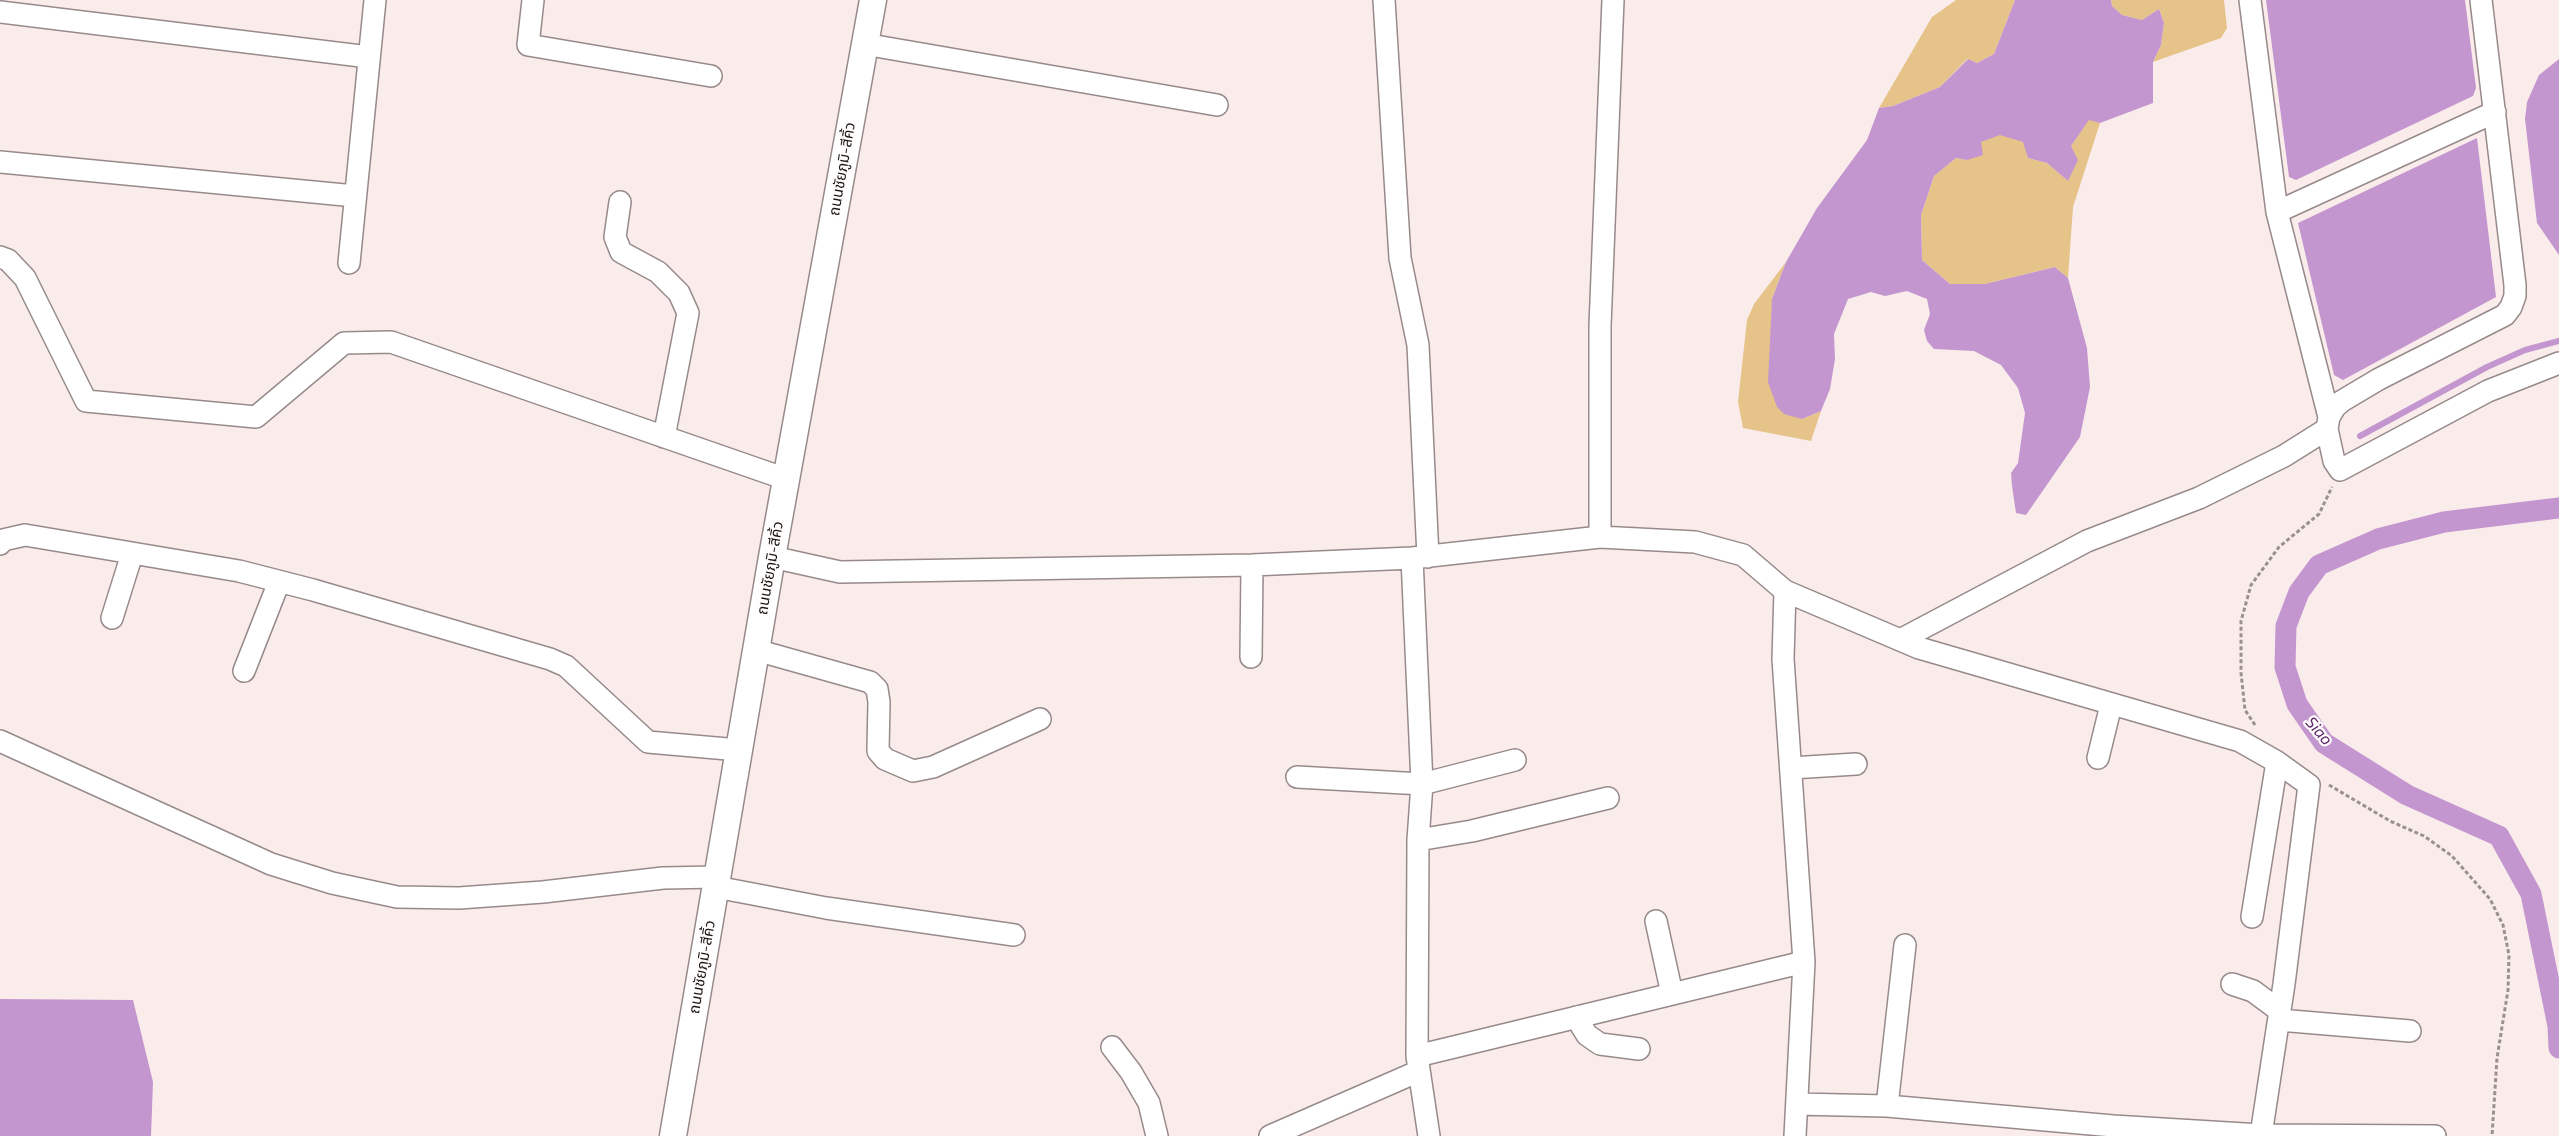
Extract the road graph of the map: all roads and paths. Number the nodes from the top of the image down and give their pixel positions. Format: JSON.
{"nodes":[{"id":1,"x":375,"y":0,"type":"edge"},
{"id":2,"x":533,"y":0,"type":"edge"},
{"id":3,"x":873,"y":0,"type":"edge"},
{"id":4,"x":1384,"y":0,"type":"edge"},
{"id":5,"x":1613,"y":0,"type":"edge"},
{"id":6,"x":2250,"y":0,"type":"edge"},
{"id":7,"x":2481,"y":0,"type":"edge"},
{"id":8,"x":0,"y":12,"type":"edge"},
{"id":9,"x":864,"y":44,"type":"junction"},
{"id":10,"x":368,"y":57,"type":"junction"},
{"id":11,"x":711,"y":76,"type":"dead end"},
{"id":12,"x":1217,"y":105,"type":"dead end"},
{"id":13,"x":2495,"y":112,"type":"junction"},
{"id":14,"x":0,"y":162,"type":"edge"},
{"id":15,"x":355,"y":196,"type":"junction"},
{"id":16,"x":620,"y":202,"type":"dead end"},
{"id":17,"x":2278,"y":212,"type":"junction"},
{"id":18,"x":0,"y":257,"type":"edge"},
{"id":19,"x":349,"y":263,"type":"dead end"},
{"id":20,"x":2559,"y":363,"type":"edge"},
{"id":21,"x":664,"y":437,"type":"junction"},
{"id":22,"x":2331,"y":444,"type":"junction"},
{"id":23,"x":786,"y":479,"type":"junction"},
{"id":24,"x":1600,"y":537,"type":"junction"},
{"id":25,"x":0,"y":544,"type":"edge"},
{"id":26,"x":132,"y":554,"type":"junction"},
{"id":27,"x":772,"y":557,"type":"junction"},
{"id":28,"x":1420,"y":557,"type":"junction"},
{"id":29,"x":1252,"y":565,"type":"junction"},
{"id":30,"x":279,"y":582,"type":"junction"},
{"id":31,"x":1785,"y":591,"type":"junction"},
{"id":32,"x":112,"y":618,"type":"dead end"},
{"id":33,"x":1900,"y":640,"type":"junction"},
{"id":34,"x":756,"y":650,"type":"junction"},
{"id":35,"x":1251,"y":658,"type":"dead end"},
{"id":36,"x":244,"y":671,"type":"dead end"},
{"id":37,"x":2111,"y":705,"type":"junction"},
{"id":38,"x":1040,"y":719,"type":"dead end"},
{"id":39,"x":2259,"y":731,"type":"dead end"},
{"id":40,"x":0,"y":741,"type":"edge"},
{"id":41,"x":739,"y":750,"type":"junction"},
{"id":42,"x":2098,"y":758,"type":"dead end"},
{"id":43,"x":1515,"y":760,"type":"dead end"},
{"id":44,"x":2277,"y":762,"type":"junction"},
{"id":45,"x":1856,"y":764,"type":"dead end"},
{"id":46,"x":1790,"y":768,"type":"junction"},
{"id":47,"x":1297,"y":777,"type":"dead end"},
{"id":48,"x":2322,"y":780,"type":"dead end"},
{"id":49,"x":1422,"y":784,"type":"junction"},
{"id":50,"x":1608,"y":798,"type":"dead end"},
{"id":51,"x":1418,"y":840,"type":"junction"},
{"id":52,"x":716,"y":882,"type":"junction"},
{"id":53,"x":2252,"y":917,"type":"dead end"},
{"id":54,"x":1656,"y":921,"type":"dead end"},
{"id":55,"x":1014,"y":936,"type":"dead end"},
{"id":56,"x":1905,"y":945,"type":"dead end"},
{"id":57,"x":1804,"y":962,"type":"junction"},
{"id":58,"x":2232,"y":984,"type":"dead end"},
{"id":59,"x":1672,"y":994,"type":"junction"},
{"id":60,"x":2279,"y":1016,"type":"junction"},
{"id":61,"x":1576,"y":1017,"type":"junction"},
{"id":62,"x":2410,"y":1031,"type":"dead end"},
{"id":63,"x":1112,"y":1047,"type":"dead end"},
{"id":64,"x":1639,"y":1049,"type":"dead end"},
{"id":65,"x":1418,"y":1064,"type":"junction"},
{"id":66,"x":1797,"y":1104,"type":"junction"},
{"id":67,"x":1887,"y":1106,"type":"junction"},
{"id":68,"x":2261,"y":1135,"type":"junction"},
{"id":69,"x":673,"y":1136,"type":"edge"},
{"id":70,"x":1157,"y":1136,"type":"edge"},
{"id":71,"x":1270,"y":1136,"type":"edge"},
{"id":72,"x":1429,"y":1136,"type":"edge"},
{"id":73,"x":1794,"y":1136,"type":"edge"},
{"id":74,"x":2436,"y":1136,"type":"edge"},
{"id":75,"x":2492,"y":1136,"type":"edge"}],
"edges":[{"from":1,"to":10,"type":"street"},
{"from":2,"to":11,"type":"street"},
{"from":3,"to":9,"type":"main road","name":"ถนนชัยภูมิ-สีคิ้ว"},
{"from":4,"to":28,"type":"street"},
{"from":5,"to":24,"type":"street"},
{"from":6,"to":17,"type":"street"},
{"from":7,"to":13,"type":"street"},
{"from":8,"to":10,"type":"street"},
{"from":9,"to":12,"type":"street"},
{"from":9,"to":23,"type":"main road","name":"ถนนชัยภูมิ-สีคิ้ว"},
{"from":10,"to":15,"type":"street"},
{"from":13,"to":17,"type":"street"},
{"from":13,"to":22,"type":"street"},
{"from":14,"to":15,"type":"street"},
{"from":15,"to":19,"type":"street"},
{"from":16,"to":21,"type":"street"},
{"from":17,"to":22,"type":"street"},
{"from":18,"to":21,"type":"street"},
{"from":20,"to":22,"type":"street"},
{"from":21,"to":23,"type":"street"},
{"from":22,"to":33,"type":"street"},
{"from":22,"to":39,"type":"path"},
{"from":23,"to":27,"type":"main road","name":"ถนนชัยภูมิ-สีคิ้ว"},
{"from":24,"to":28,"type":"street"},
{"from":24,"to":31,"type":"street"},
{"from":25,"to":26,"type":"street"},
{"from":26,"to":30,"type":"street"},
{"from":26,"to":32,"type":"street"},
{"from":27,"to":29,"type":"street"},
{"from":27,"to":34,"type":"main road","name":"ถนนชัยภูมิ-สีคิ้ว"},
{"from":28,"to":29,"type":"street"},
{"from":28,"to":49,"type":"street"},
{"from":29,"to":35,"type":"street"},
{"from":30,"to":36,"type":"street"},
{"from":30,"to":41,"type":"street"},
{"from":31,"to":33,"type":"street"},
{"from":31,"to":46,"type":"street"},
{"from":33,"to":37,"type":"street"},
{"from":34,"to":38,"type":"street"},
{"from":34,"to":41,"type":"main road","name":"ถนนชัยภูมิ-สีคิ้ว"},
{"from":37,"to":42,"type":"street"},
{"from":37,"to":44,"type":"street"},
{"from":40,"to":52,"type":"street"},
{"from":41,"to":52,"type":"main road","name":"ถนนชัยภูมิ-สีคิ้ว"},
{"from":43,"to":49,"type":"street"},
{"from":44,"to":53,"type":"street"},
{"from":44,"to":60,"type":"street"},
{"from":45,"to":46,"type":"street"},
{"from":46,"to":57,"type":"street"},
{"from":47,"to":49,"type":"street"},
{"from":48,"to":75,"type":"path"},
{"from":49,"to":51,"type":"street"},
{"from":50,"to":51,"type":"street"},
{"from":51,"to":65,"type":"street"},
{"from":52,"to":55,"type":"street"},
{"from":52,"to":69,"type":"main road","name":"ถนนชัยภูมิ-สีคิ้ว"},
{"from":54,"to":59,"type":"street"},
{"from":56,"to":67,"type":"street"},
{"from":57,"to":59,"type":"street"},
{"from":57,"to":66,"type":"street"},
{"from":58,"to":60,"type":"street"},
{"from":59,"to":61,"type":"street"},
{"from":60,"to":62,"type":"street"},
{"from":60,"to":68,"type":"street"},
{"from":61,"to":64,"type":"street"},
{"from":61,"to":65,"type":"street"},
{"from":63,"to":70,"type":"street"},
{"from":65,"to":71,"type":"street"},
{"from":65,"to":72,"type":"street"},
{"from":66,"to":67,"type":"street"},
{"from":66,"to":73,"type":"street"},
{"from":67,"to":68,"type":"street"},
{"from":68,"to":74,"type":"street"}]}
